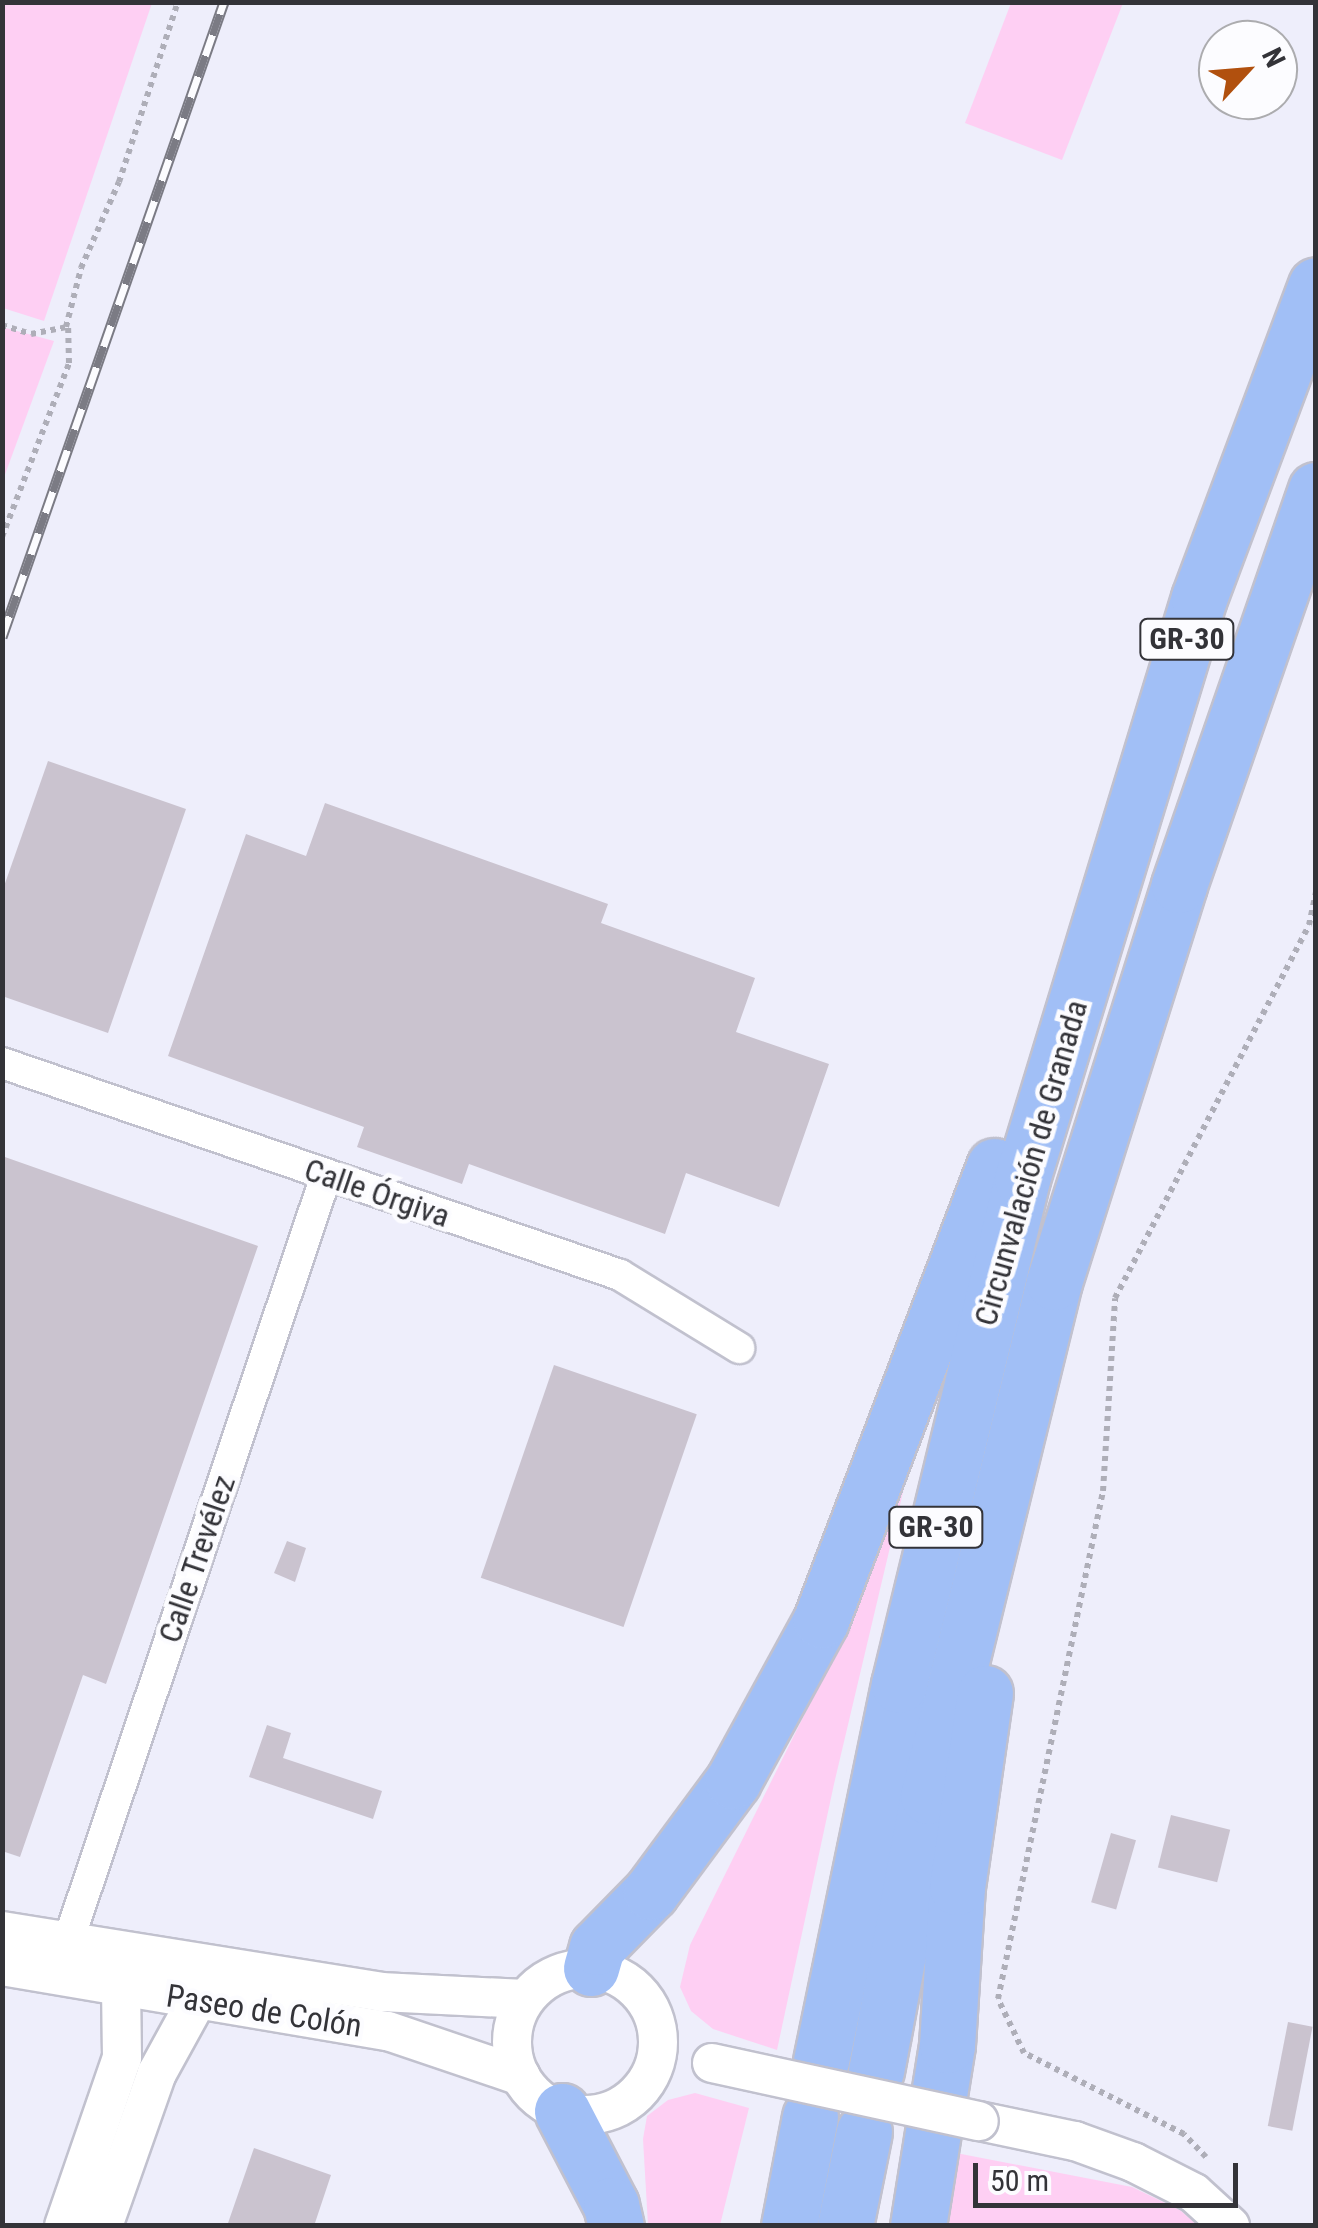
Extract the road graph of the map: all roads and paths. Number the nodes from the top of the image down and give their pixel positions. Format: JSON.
{"nodes":[{"id":1,"x":178,"y":2,"type":"edge"},
{"id":2,"x":1316,"y":285,"type":"edge"},
{"id":3,"x":68,"y":322,"type":"junction"},
{"id":4,"x":2,"y":325,"type":"edge"},
{"id":5,"x":1316,"y":490,"type":"edge"},
{"id":6,"x":2,"y":537,"type":"edge"},
{"id":7,"x":1316,"y":890,"type":"edge"},
{"id":8,"x":1312,"y":924,"type":"edge"},
{"id":9,"x":1076,"y":999,"type":"junction"},
{"id":10,"x":2,"y":1063,"type":"edge"},
{"id":11,"x":326,"y":1176,"type":"junction"},
{"id":12,"x":1054,"y":1282,"type":"junction"},
{"id":13,"x":738,"y":1348,"type":"dead end"},
{"id":14,"x":2,"y":1931,"type":"edge"},
{"id":15,"x":68,"y":1942,"type":"junction"},
{"id":16,"x":2,"y":1966,"type":"edge"},
{"id":17,"x":590,"y":1968,"type":"junction"},
{"id":18,"x":121,"y":1987,"type":"junction"},
{"id":19,"x":525,"y":1999,"type":"junction"},
{"id":20,"x":196,"y":2002,"type":"junction"},
{"id":21,"x":657,"y":2057,"type":"junction"},
{"id":22,"x":820,"y":2061,"type":"dead end"},
{"id":23,"x":876,"y":2071,"type":"dead end"},
{"id":24,"x":521,"y":2076,"type":"junction"},
{"id":25,"x":562,"y":2111,"type":"junction"},
{"id":26,"x":810,"y":2117,"type":"dead end"},
{"id":27,"x":864,"y":2132,"type":"dead end"},
{"id":28,"x":1208,"y":2159,"type":"dead end"},
{"id":29,"x":64,"y":2226,"type":"edge"},
{"id":30,"x":103,"y":2226,"type":"edge"},
{"id":31,"x":616,"y":2226,"type":"edge"},
{"id":32,"x":789,"y":2226,"type":"edge"},
{"id":33,"x":845,"y":2226,"type":"edge"},
{"id":34,"x":918,"y":2226,"type":"edge"},
{"id":35,"x":1230,"y":2226,"type":"edge"}],
"edges":[{"from":1,"to":3,"type":"path"},
{"from":2,"to":9,"type":"highway","name":"Circunvalación de Granada","number":"GR-30"},
{"from":3,"to":4,"type":"path"},
{"from":3,"to":6,"type":"path"},
{"from":5,"to":12,"type":"highway","name":"Circunvalación de Granada","number":"GR-30"},
{"from":7,"to":8,"type":"path"},
{"from":8,"to":28,"type":"path"},
{"from":9,"to":17,"type":"highway"},
{"from":9,"to":22,"type":"highway","name":"Circunvalación de Granada","number":"GR-30"},
{"from":10,"to":11,"type":"street","name":"Calle Órgiva"},
{"from":11,"to":13,"type":"street","name":"Calle Órgiva"},
{"from":11,"to":15,"type":"street","name":"Calle Trevélez"},
{"from":12,"to":23,"type":"highway","name":"Circunvalación de Granada","number":"GR-30"},
{"from":12,"to":34,"type":"highway"},
{"from":14,"to":15,"type":"street","name":"Paseo de Colón"},
{"from":15,"to":19,"type":"street","name":"Paseo de Colón"},
{"from":16,"to":18,"type":"street","name":"Paseo de Colón"},
{"from":17,"to":19,"type":"street"},
{"from":17,"to":21,"type":"street"},
{"from":18,"to":20,"type":"street","name":"Paseo de Colón"},
{"from":18,"to":29,"type":"street"},
{"from":19,"to":24,"type":"street"},
{"from":20,"to":24,"type":"street","name":"Paseo de Colón"},
{"from":20,"to":30,"type":"street"},
{"from":21,"to":25,"type":"street"},
{"from":21,"to":35,"type":"street","bridge":true},
{"from":24,"to":25,"type":"street"},
{"from":25,"to":31,"type":"highway"},
{"from":26,"to":32,"type":"highway"},
{"from":27,"to":33,"type":"highway"}]}
